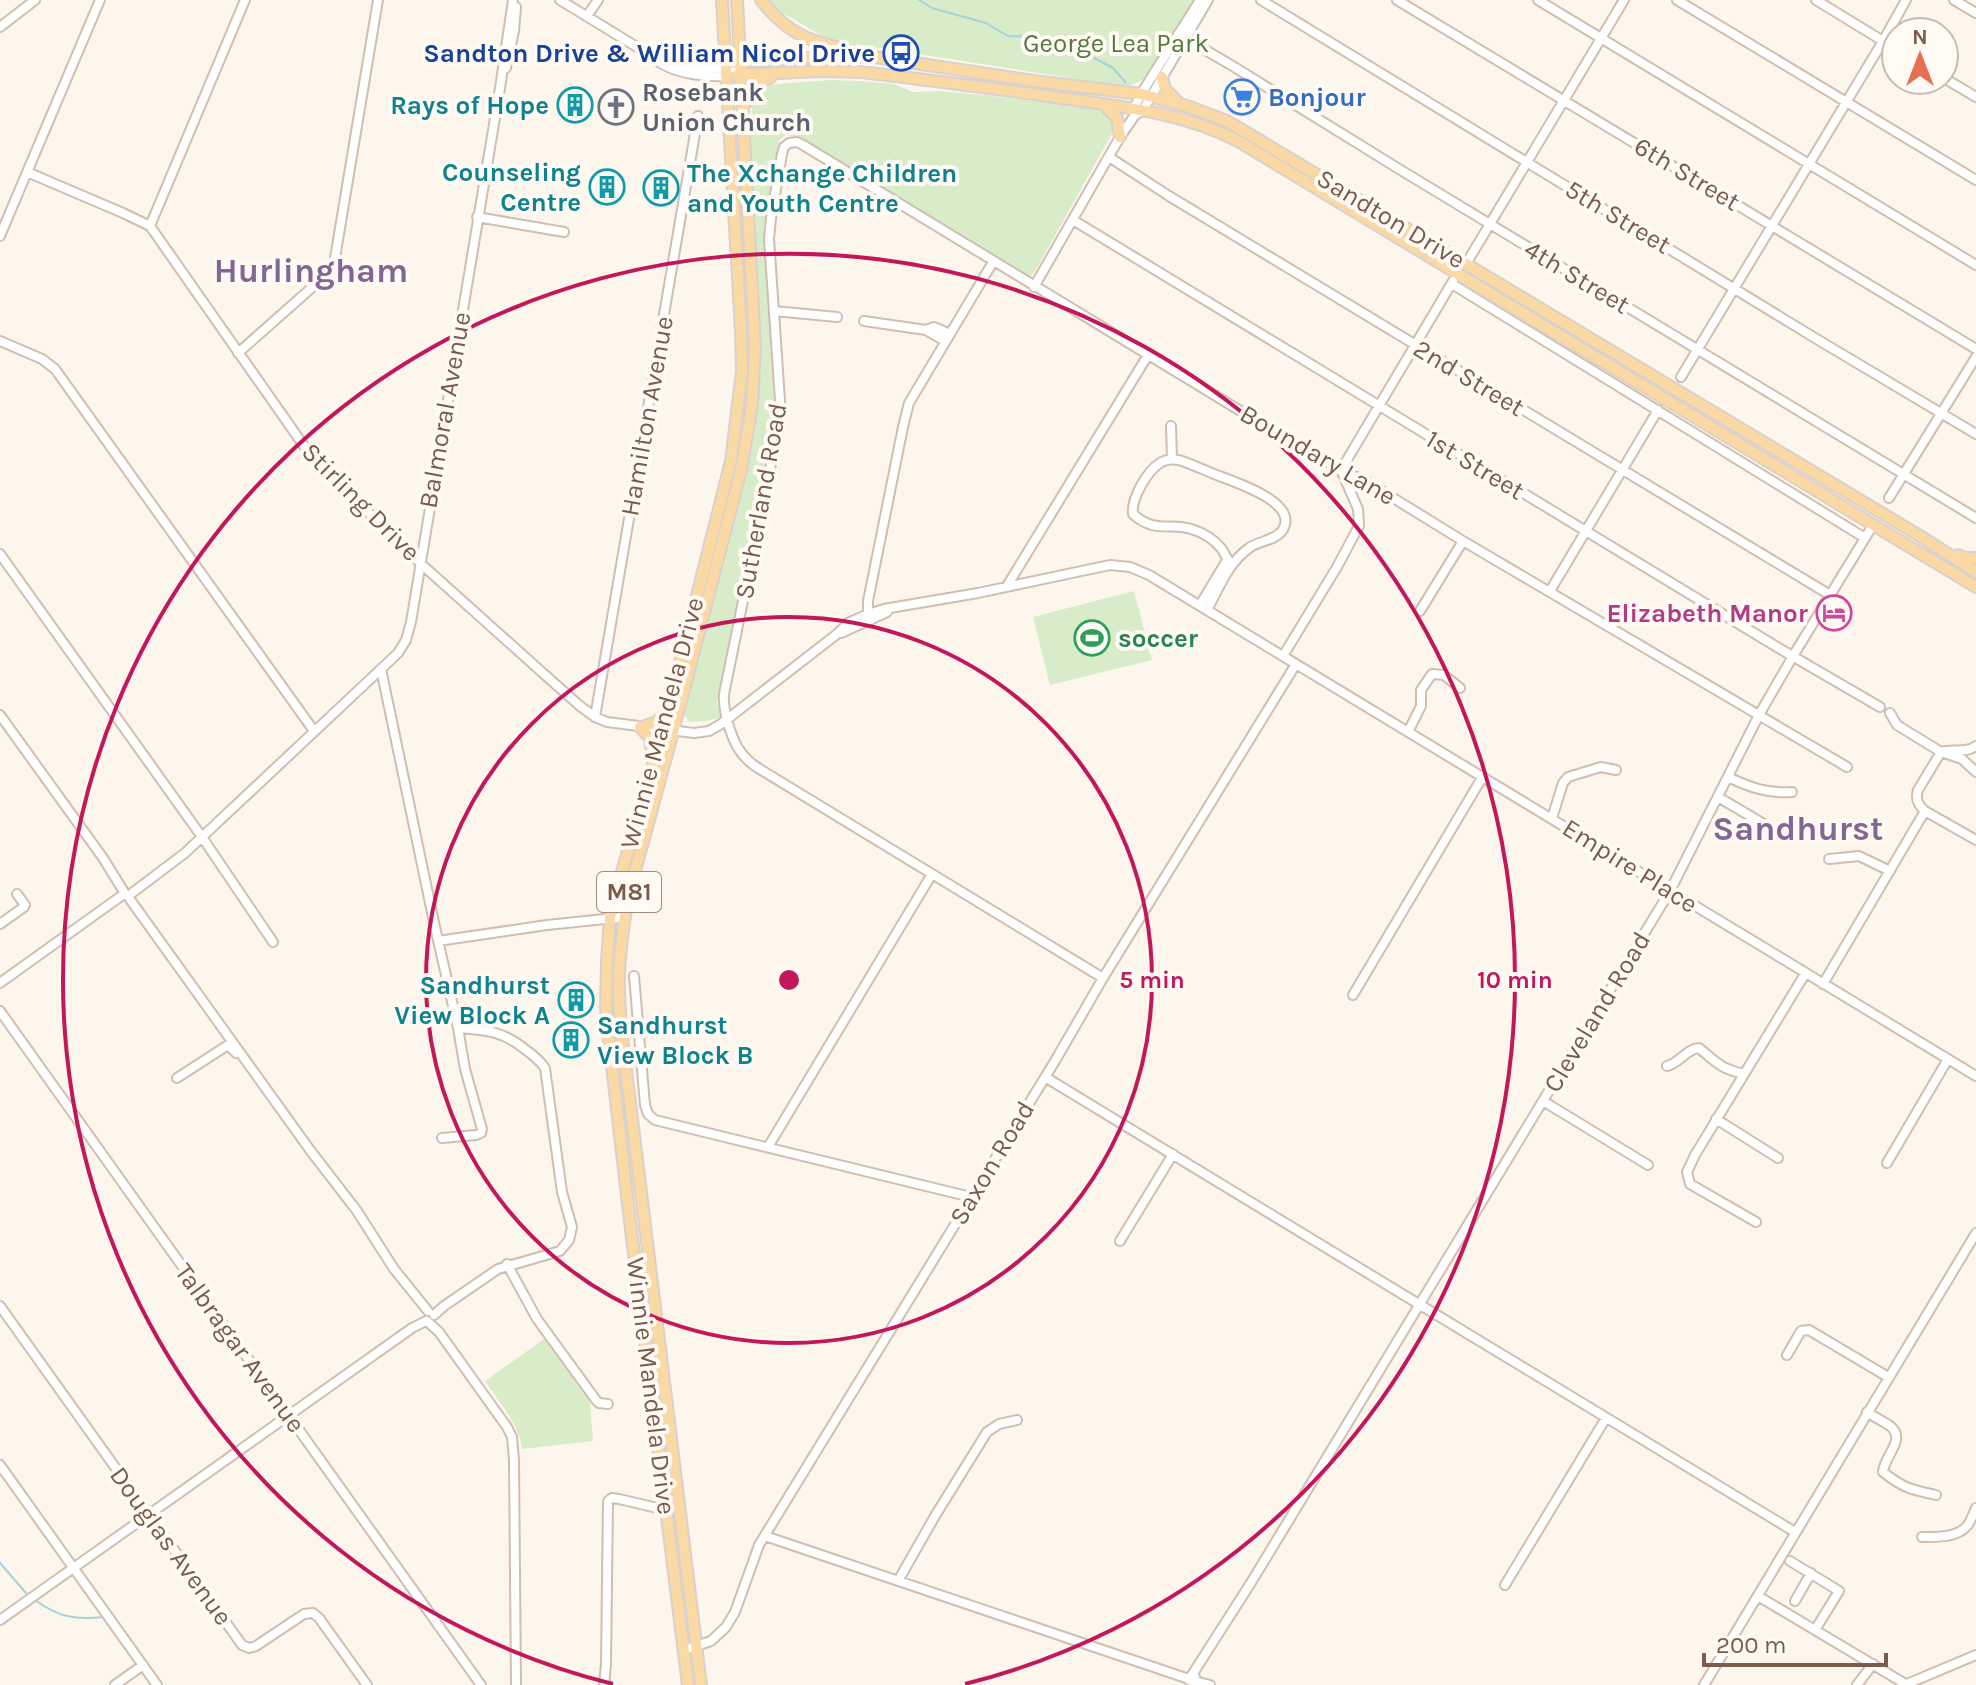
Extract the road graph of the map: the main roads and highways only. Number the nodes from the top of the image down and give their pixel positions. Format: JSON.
{"nodes":[{"id":1,"x":722,"y":0,"type":"edge"},
{"id":2,"x":737,"y":0,"type":"edge"},
{"id":3,"x":761,"y":0,"type":"edge"},
{"id":4,"x":875,"y":57,"type":"junction"},
{"id":5,"x":741,"y":68,"type":"junction"},
{"id":6,"x":727,"y":69,"type":"junction"},
{"id":7,"x":782,"y":73,"type":"junction"},
{"id":8,"x":1162,"y":77,"type":"road end"},
{"id":9,"x":1179,"y":103,"type":"junction"},
{"id":10,"x":1103,"y":104,"type":"junction"},
{"id":11,"x":743,"y":109,"type":"junction"},
{"id":12,"x":1120,"y":137,"type":"road end"},
{"id":13,"x":1920,"y":536,"type":"junction"},
{"id":14,"x":1976,"y":558,"type":"edge"},
{"id":15,"x":1976,"y":572,"type":"edge"},
{"id":16,"x":1975,"y":585,"type":"edge"},
{"id":17,"x":666,"y":714,"type":"junction"},
{"id":18,"x":668,"y":731,"type":"junction"},
{"id":19,"x":652,"y":765,"type":"junction"},
{"id":20,"x":688,"y":1685,"type":"edge"},
{"id":21,"x":701,"y":1685,"type":"edge"}],
"edges":[{"from":1,"to":6,"type":"main road","name":"Winnie Mandela Drive","number":"M81"},
{"from":2,"to":5,"type":"main road","name":"Winnie Mandela Drive","number":"M81"},
{"from":3,"to":4,"type":"main road"},
{"from":4,"to":5,"type":"main road","name":"Sandton Drive"},
{"from":4,"to":9,"type":"main road","name":"Sandton Drive"},
{"from":5,"to":6,"type":"main road"},
{"from":5,"to":7,"type":"main road","name":"Sandton Drive"},
{"from":5,"to":11,"type":"main road","name":"Winnie Mandela Drive","number":"M81"},
{"from":6,"to":17,"type":"main road","name":"Winnie Mandela Drive","number":"M81"},
{"from":7,"to":10,"type":"main road","name":"Sandton Drive"},
{"from":7,"to":11,"type":"main road"},
{"from":8,"to":9,"type":"main road"},
{"from":9,"to":13,"type":"main road","name":"Sandton Drive"},
{"from":10,"to":12,"type":"main road"},
{"from":10,"to":16,"type":"main road","name":"Sandton Drive"},
{"from":11,"to":18,"type":"main road","name":"Winnie Mandela Drive","number":"M81"},
{"from":13,"to":14,"type":"main road"},
{"from":13,"to":15,"type":"main road","name":"Sandton Drive"},
{"from":17,"to":18,"type":"main road","name":"Winnie Mandela Drive","number":"M81"},
{"from":17,"to":19,"type":"main road"},
{"from":18,"to":19,"type":"main road","name":"Winnie Mandela Drive","number":"M81"},
{"from":18,"to":21,"type":"main road","name":"Winnie Mandela Drive","number":"M81"},
{"from":19,"to":20,"type":"main road","name":"Winnie Mandela Drive","number":"M81"}]}
